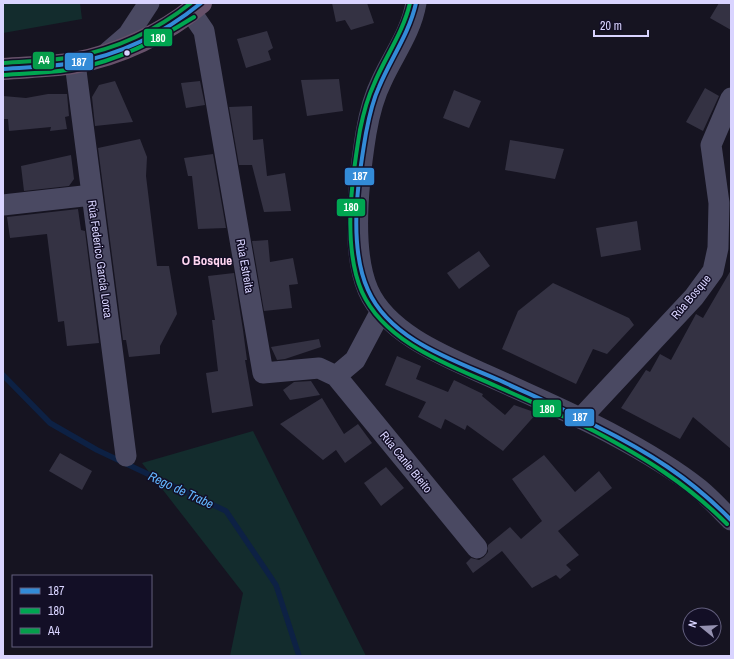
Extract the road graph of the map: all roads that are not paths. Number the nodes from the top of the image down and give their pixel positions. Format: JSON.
{"nodes":[{"id":1,"x":149,"y":3,"type":"edge"},
{"id":2,"x":416,"y":3,"type":"edge"},
{"id":3,"x":196,"y":7,"type":"edge"},
{"id":4,"x":105,"y":56,"type":"junction"},
{"id":5,"x":75,"y":63,"type":"junction"},
{"id":6,"x":3,"y":69,"type":"edge"},
{"id":7,"x":731,"y":98,"type":"edge"},
{"id":8,"x":92,"y":195,"type":"junction"},
{"id":9,"x":3,"y":205,"type":"edge"},
{"id":10,"x":381,"y":311,"type":"junction"},
{"id":11,"x":336,"y":376,"type":"junction"},
{"id":12,"x":581,"y":418,"type":"junction"},
{"id":13,"x":126,"y":456,"type":"dead end"},
{"id":14,"x":731,"y":520,"type":"edge"},
{"id":15,"x":477,"y":548,"type":"dead end"}],
"edges":[{"from":1,"to":4,"type":"street"},
{"from":2,"to":10,"type":"street"},
{"from":3,"to":4,"type":"highway"},
{"from":3,"to":11,"type":"street","name":"Rúa Estreita"},
{"from":4,"to":5,"type":"highway"},
{"from":5,"to":6,"type":"highway"},
{"from":5,"to":8,"type":"street","name":"Rúa Federico García Lorca"},
{"from":7,"to":12,"type":"street","name":"Rúa Bosque"},
{"from":8,"to":9,"type":"street"},
{"from":8,"to":13,"type":"street","name":"Rúa Federico García Lorca"},
{"from":10,"to":11,"type":"street"},
{"from":10,"to":12,"type":"street"},
{"from":11,"to":15,"type":"street","name":"Rúa Canle Bieito"},
{"from":12,"to":14,"type":"street"}]}
